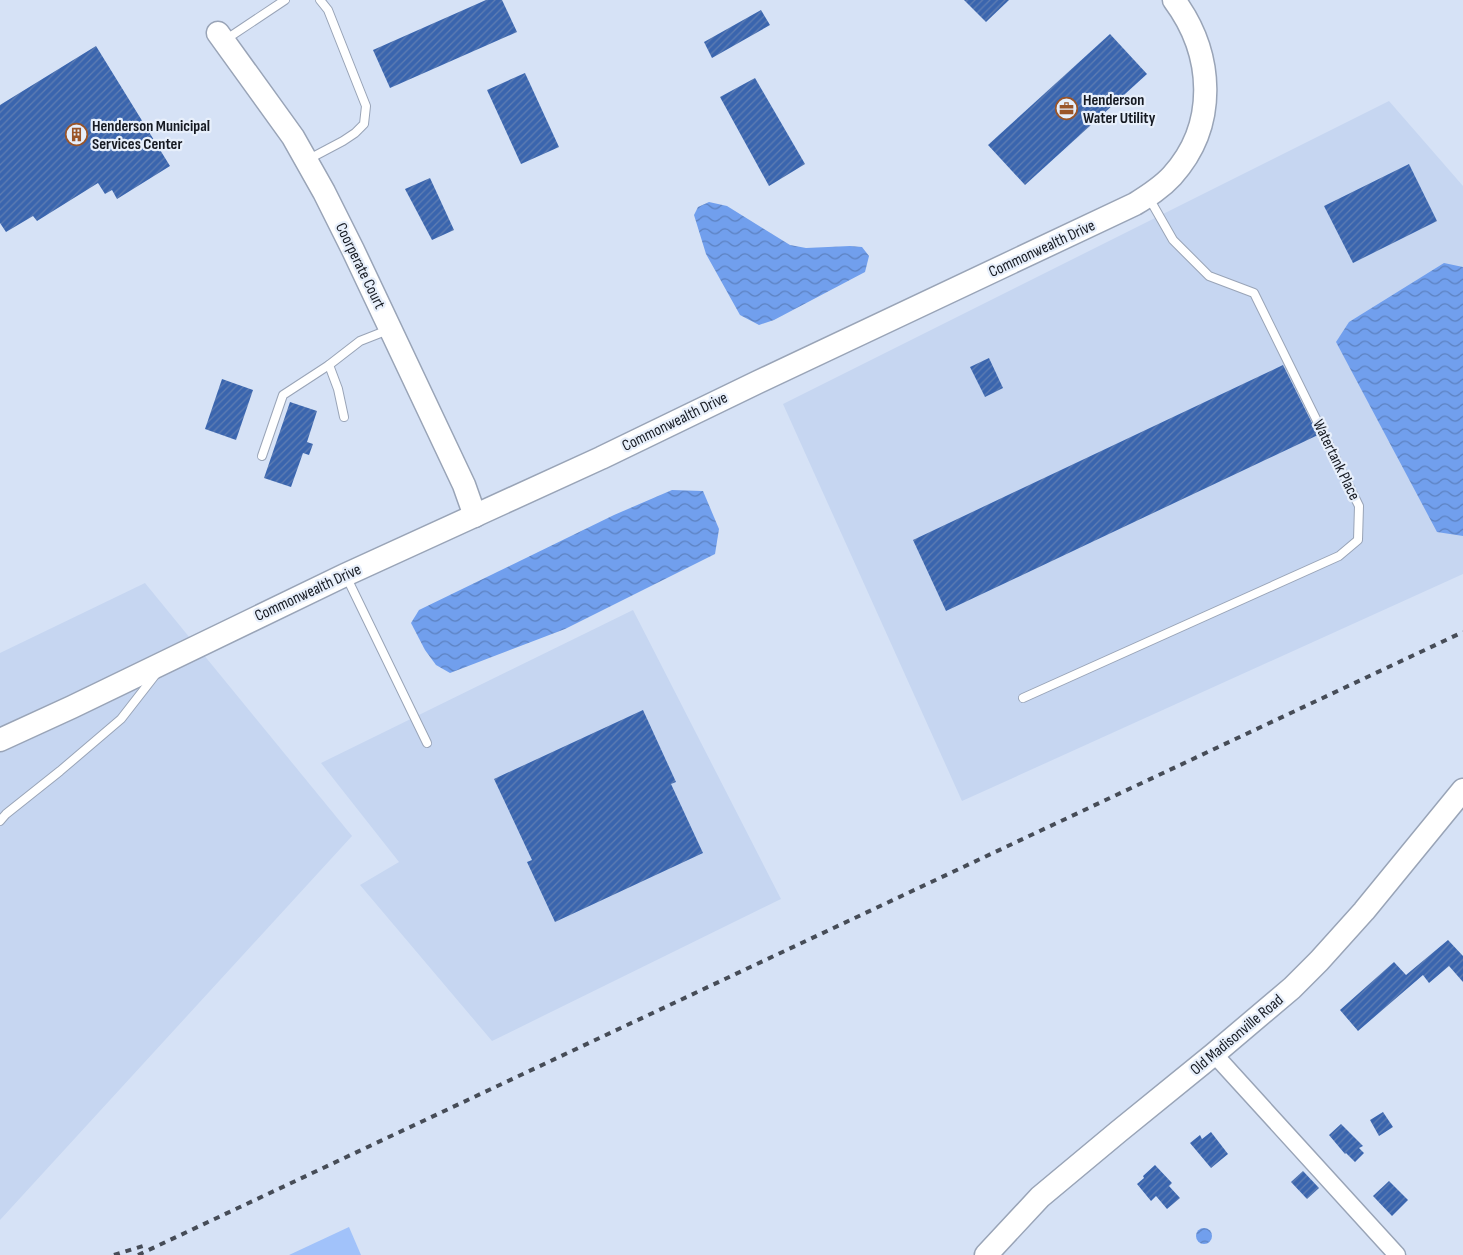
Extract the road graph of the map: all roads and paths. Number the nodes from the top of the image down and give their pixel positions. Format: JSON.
{"nodes":[{"id":1,"x":285,"y":0,"type":"edge"},
{"id":2,"x":320,"y":0,"type":"edge"},
{"id":3,"x":1174,"y":0,"type":"edge"},
{"id":4,"x":221,"y":37,"type":"joint"},
{"id":5,"x":307,"y":160,"type":"junction"},
{"id":6,"x":1148,"y":196,"type":"junction"},
{"id":7,"x":390,"y":329,"type":"junction"},
{"id":8,"x":329,"y":365,"type":"junction"},
{"id":9,"x":344,"y":417,"type":"dead end"},
{"id":10,"x":262,"y":456,"type":"dead end"},
{"id":11,"x":475,"y":516,"type":"junction"},
{"id":12,"x":345,"y":575,"type":"junction"},
{"id":13,"x":166,"y":660,"type":"junction"},
{"id":14,"x":1023,"y":698,"type":"dead end"},
{"id":15,"x":0,"y":740,"type":"edge"},
{"id":16,"x":427,"y":743,"type":"dead end"},
{"id":17,"x":1463,"y":790,"type":"edge"},
{"id":18,"x":0,"y":821,"type":"edge"},
{"id":19,"x":1214,"y":1054,"type":"junction"},
{"id":20,"x":986,"y":1255,"type":"edge"},
{"id":21,"x":1397,"y":1255,"type":"edge"}],
"edges":[{"from":1,"to":4,"type":"lane"},
{"from":2,"to":5,"type":"lane"},
{"from":3,"to":6,"type":"street","name":"Commonwealth Drive"},
{"from":4,"to":5,"type":"street","name":"Coorperate Court"},
{"from":5,"to":7,"type":"street","name":"Coorperate Court"},
{"from":6,"to":11,"type":"street","name":"Commonwealth Drive"},
{"from":6,"to":14,"type":"lane","name":"Watertank Place"},
{"from":7,"to":8,"type":"lane"},
{"from":7,"to":11,"type":"street","name":"Coorperate Court"},
{"from":8,"to":9,"type":"lane"},
{"from":8,"to":10,"type":"lane"},
{"from":11,"to":12,"type":"street","name":"Commonwealth Drive"},
{"from":12,"to":13,"type":"street","name":"Commonwealth Drive"},
{"from":12,"to":16,"type":"lane"},
{"from":13,"to":15,"type":"street","name":"Commonwealth Drive"},
{"from":13,"to":18,"type":"lane"},
{"from":17,"to":19,"type":"street","name":"Old Madisonville Road"},
{"from":19,"to":20,"type":"street","name":"Old Madisonville Road"},
{"from":19,"to":21,"type":"street"}]}
